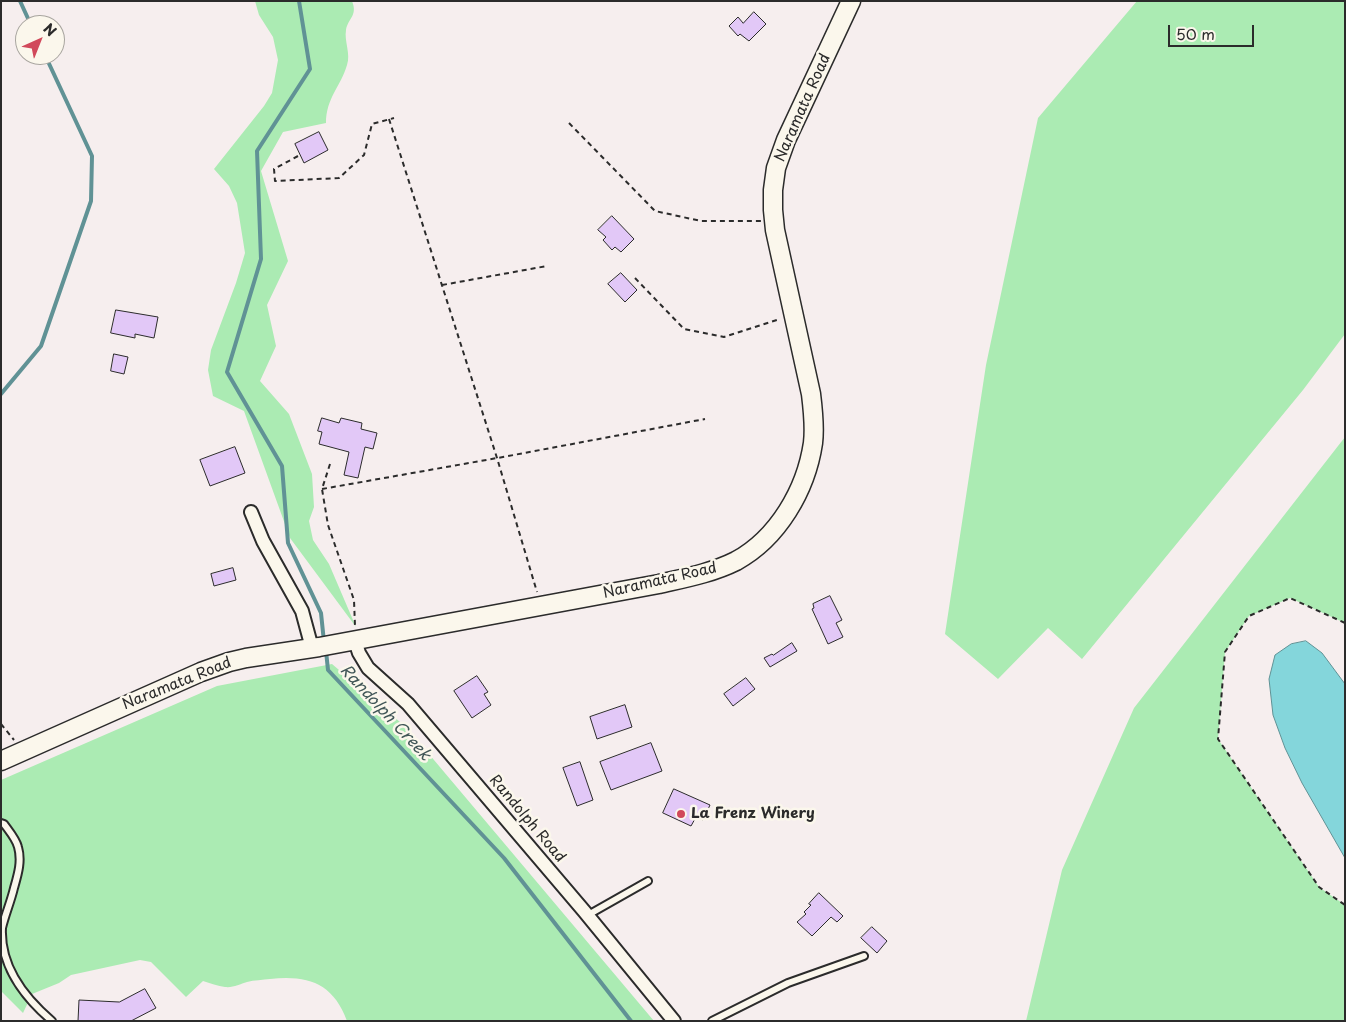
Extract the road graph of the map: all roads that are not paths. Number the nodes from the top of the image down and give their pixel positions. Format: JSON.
{"nodes":[{"id":1,"x":852,"y":1,"type":"edge"},
{"id":2,"x":250,"y":512,"type":"dead end"},
{"id":3,"x":355,"y":641,"type":"junction"},
{"id":4,"x":312,"y":648,"type":"junction"},
{"id":5,"x":1,"y":761,"type":"edge"},
{"id":6,"x":1,"y":823,"type":"edge"},
{"id":7,"x":648,"y":881,"type":"dead end"},
{"id":8,"x":588,"y":915,"type":"junction"},
{"id":9,"x":864,"y":956,"type":"dead end"},
{"id":10,"x":52,"y":1021,"type":"edge"},
{"id":11,"x":674,"y":1021,"type":"edge"},
{"id":12,"x":712,"y":1021,"type":"edge"}],
"edges":[{"from":1,"to":3,"type":"main road","name":"Naramata Road"},
{"from":2,"to":4,"type":"street"},
{"from":3,"to":4,"type":"main road","name":"Naramata Road"},
{"from":3,"to":8,"type":"street","name":"Randolph Road"},
{"from":4,"to":5,"type":"main road","name":"Naramata Road"},
{"from":6,"to":10,"type":"lane"},
{"from":7,"to":8,"type":"lane"},
{"from":8,"to":11,"type":"street","name":"Randolph Road"},
{"from":9,"to":12,"type":"lane"}]}
